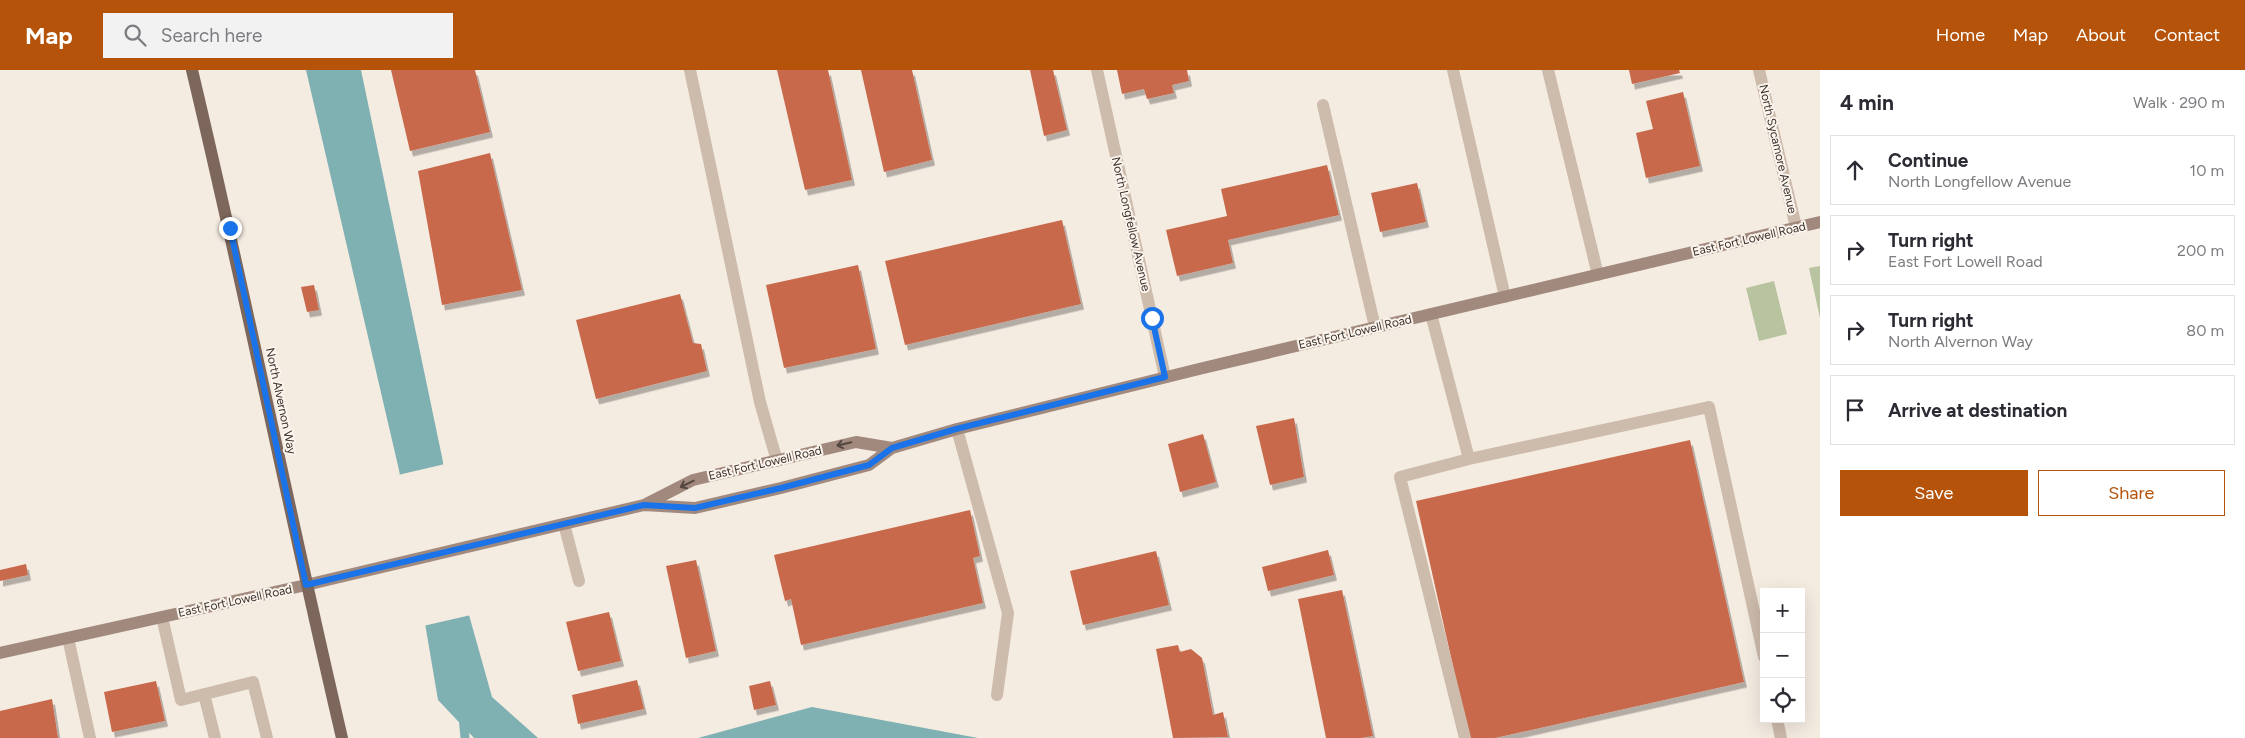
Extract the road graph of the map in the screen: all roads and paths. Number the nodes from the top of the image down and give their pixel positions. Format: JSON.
{"nodes":[{"id":1,"x":192,"y":70,"type":"edge"},
{"id":2,"x":690,"y":70,"type":"edge"},
{"id":3,"x":1097,"y":70,"type":"edge"},
{"id":4,"x":1453,"y":70,"type":"edge"},
{"id":5,"x":1548,"y":70,"type":"edge"},
{"id":6,"x":1759,"y":70,"type":"edge"},
{"id":7,"x":1323,"y":106,"type":"dead end"},
{"id":8,"x":1820,"y":222,"type":"edge"},
{"id":9,"x":1796,"y":227,"type":"junction"},
{"id":10,"x":1598,"y":275,"type":"junction"},
{"id":11,"x":1505,"y":297,"type":"junction"},
{"id":12,"x":1432,"y":314,"type":"junction"},
{"id":13,"x":1375,"y":327,"type":"junction"},
{"id":14,"x":1165,"y":377,"type":"junction"},
{"id":15,"x":956,"y":429,"type":"junction"},
{"id":16,"x":892,"y":448,"type":"junction"},
{"id":17,"x":1469,"y":458,"type":"junction"},
{"id":18,"x":777,"y":461,"type":"junction"},
{"id":19,"x":644,"y":505,"type":"junction"},
{"id":20,"x":564,"y":524,"type":"junction"},
{"id":21,"x":579,"y":581,"type":"dead end"},
{"id":22,"x":306,"y":585,"type":"junction"},
{"id":23,"x":162,"y":617,"type":"junction"},
{"id":24,"x":68,"y":638,"type":"junction"},
{"id":25,"x":1760,"y":639,"type":"edge"},
{"id":26,"x":0,"y":653,"type":"edge"},
{"id":27,"x":204,"y":694,"type":"junction"},
{"id":28,"x":997,"y":695,"type":"dead end"},
{"id":29,"x":1777,"y":723,"type":"edge"},
{"id":30,"x":90,"y":738,"type":"edge"},
{"id":31,"x":215,"y":738,"type":"edge"},
{"id":32,"x":267,"y":738,"type":"edge"},
{"id":33,"x":342,"y":738,"type":"edge"},
{"id":34,"x":1465,"y":738,"type":"edge"},
{"id":35,"x":1779,"y":738,"type":"edge"}],
"edges":[{"from":1,"to":22,"type":"main road","name":"North Alvernon Way"},
{"from":2,"to":18,"type":"street"},
{"from":3,"to":14,"type":"street","name":"North Longfellow Avenue"},
{"from":4,"to":11,"type":"street"},
{"from":5,"to":10,"type":"street"},
{"from":6,"to":9,"type":"street","name":"North Sycamore Avenue"},
{"from":7,"to":13,"type":"street"},
{"from":8,"to":9,"type":"main road","name":"East Fort Lowell Road"},
{"from":9,"to":10,"type":"main road","name":"East Fort Lowell Road"},
{"from":10,"to":11,"type":"main road","name":"East Fort Lowell Road"},
{"from":11,"to":12,"type":"main road","name":"East Fort Lowell Road"},
{"from":12,"to":13,"type":"main road","name":"East Fort Lowell Road"},
{"from":12,"to":17,"type":"street"},
{"from":13,"to":14,"type":"main road","name":"East Fort Lowell Road"},
{"from":14,"to":15,"type":"main road","name":"East Fort Lowell Road"},
{"from":15,"to":16,"type":"main road","name":"East Fort Lowell Road"},
{"from":15,"to":28,"type":"street"},
{"from":16,"to":18,"type":"main road","name":"East Fort Lowell Road","one_way":true},
{"from":16,"to":19,"type":"main road","name":"East Fort Lowell Road"},
{"from":17,"to":25,"type":"street"},
{"from":17,"to":34,"type":"street"},
{"from":18,"to":19,"type":"main road","name":"East Fort Lowell Road","one_way":true},
{"from":19,"to":20,"type":"main road","name":"East Fort Lowell Road"},
{"from":20,"to":21,"type":"street"},
{"from":20,"to":22,"type":"main road","name":"East Fort Lowell Road"},
{"from":22,"to":23,"type":"main road","name":"East Fort Lowell Road"},
{"from":22,"to":33,"type":"main road","name":"North Alvernon Way"},
{"from":23,"to":24,"type":"main road","name":"East Fort Lowell Road"},
{"from":23,"to":27,"type":"street"},
{"from":24,"to":26,"type":"main road","name":"East Fort Lowell Road"},
{"from":24,"to":30,"type":"street"},
{"from":27,"to":31,"type":"street"},
{"from":27,"to":32,"type":"street"},
{"from":29,"to":35,"type":"street"}]}
